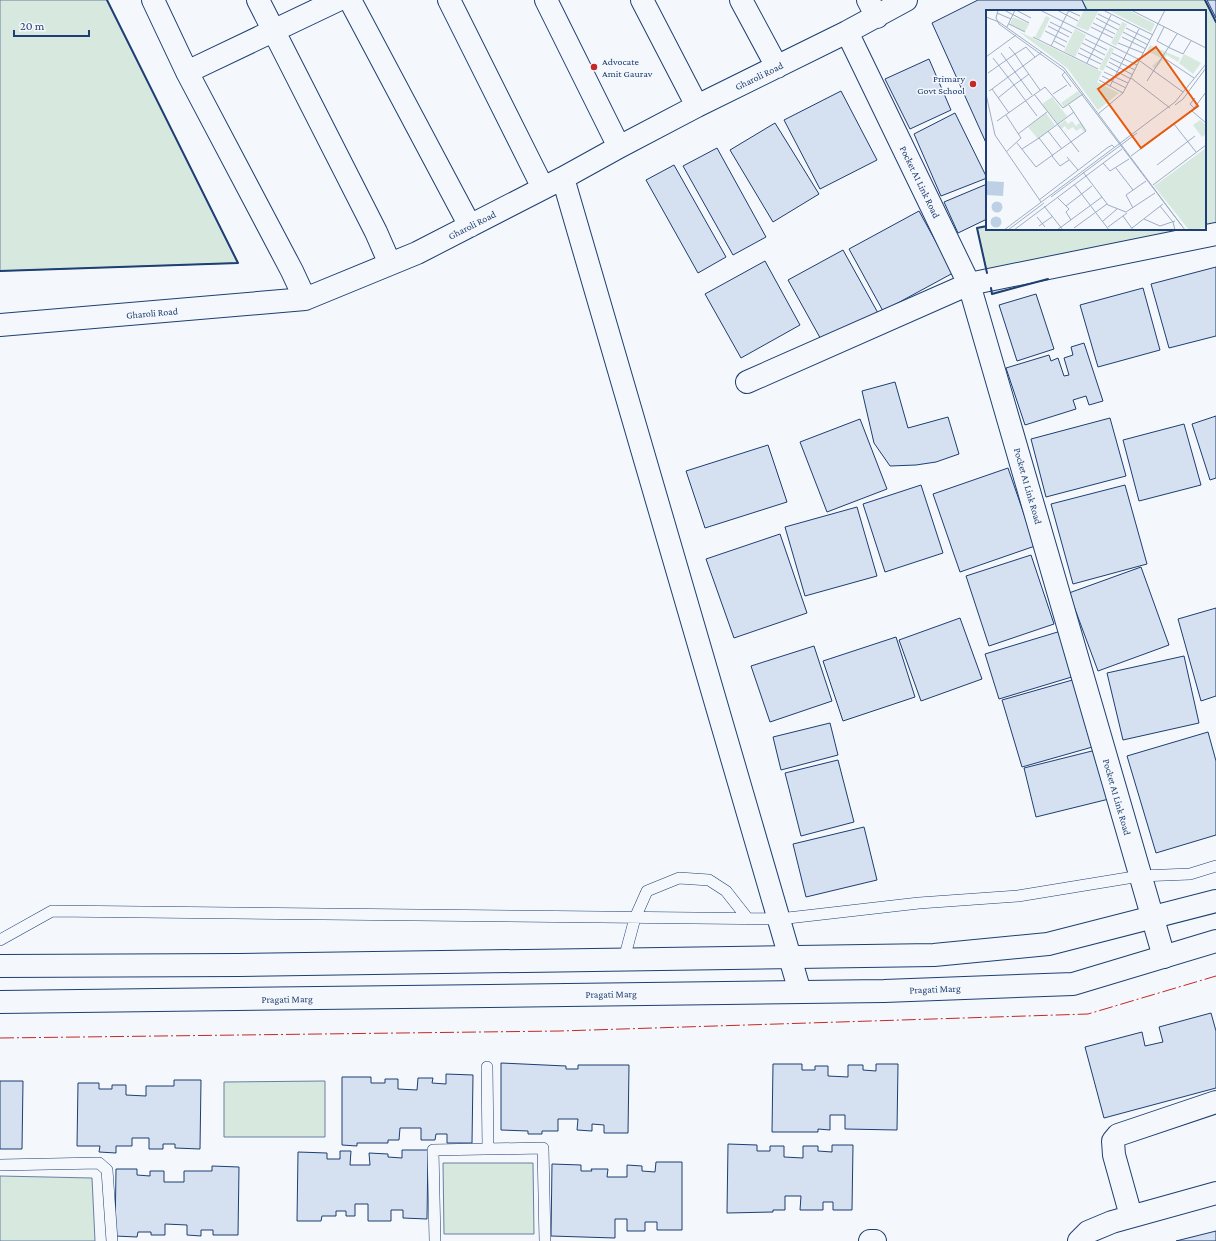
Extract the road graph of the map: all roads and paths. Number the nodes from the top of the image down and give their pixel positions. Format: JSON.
{"nodes":[{"id":1,"x":154,"y":0,"type":"edge"},
{"id":2,"x":258,"y":0,"type":"edge"},
{"id":3,"x":338,"y":0,"type":"edge"},
{"id":4,"x":350,"y":0,"type":"edge"},
{"id":5,"x":449,"y":0,"type":"edge"},
{"id":6,"x":546,"y":0,"type":"edge"},
{"id":7,"x":642,"y":0,"type":"edge"},
{"id":8,"x":741,"y":0,"type":"edge"},
{"id":9,"x":906,"y":0,"type":"edge"},
{"id":10,"x":872,"y":8,"type":"edge"},
{"id":11,"x":274,"y":31,"type":"junction"},
{"id":12,"x":847,"y":32,"type":"junction"},
{"id":13,"x":777,"y":67,"type":"junction"},
{"id":14,"x":187,"y":72,"type":"junction"},
{"id":15,"x":697,"y":106,"type":"junction"},
{"id":16,"x":619,"y":147,"type":"junction"},
{"id":17,"x":563,"y":178,"type":"junction"},
{"id":18,"x":543,"y":188,"type":"junction"},
{"id":19,"x":470,"y":226,"type":"junction"},
{"id":20,"x":1216,"y":234,"type":"edge"},
{"id":21,"x":390,"y":264,"type":"junction"},
{"id":22,"x":969,"y":284,"type":"junction"},
{"id":23,"x":305,"y":300,"type":"junction"},
{"id":24,"x":0,"y":325,"type":"edge"},
{"id":25,"x":747,"y":382,"type":"dead end"},
{"id":26,"x":1216,"y":866,"type":"edge"},
{"id":27,"x":1140,"y":876,"type":"junction"},
{"id":28,"x":1216,"y":901,"type":"edge"},
{"id":29,"x":635,"y":918,"type":"junction"},
{"id":30,"x":1152,"y":918,"type":"junction"},
{"id":31,"x":748,"y":919,"type":"junction"},
{"id":32,"x":779,"y":919,"type":"junction"},
{"id":33,"x":0,"y":940,"type":"edge"},
{"id":34,"x":1216,"y":941,"type":"edge"},
{"id":35,"x":790,"y":957,"type":"junction"},
{"id":36,"x":1164,"y":957,"type":"junction"},
{"id":37,"x":624,"y":960,"type":"junction"},
{"id":38,"x":0,"y":966,"type":"edge"},
{"id":39,"x":800,"y":992,"type":"junction"},
{"id":40,"x":0,"y":1002,"type":"edge"},
{"id":41,"x":487,"y":1067,"type":"dead end"},
{"id":42,"x":1216,"y":1102,"type":"edge"},
{"id":43,"x":488,"y":1149,"type":"junction"},
{"id":44,"x":0,"y":1165,"type":"edge"},
{"id":45,"x":1216,"y":1193,"type":"edge"},
{"id":46,"x":1131,"y":1216,"type":"junction"},
{"id":47,"x":112,"y":1241,"type":"edge"},
{"id":48,"x":435,"y":1241,"type":"edge"},
{"id":49,"x":545,"y":1241,"type":"edge"},
{"id":50,"x":870,"y":1241,"type":"edge"},
{"id":51,"x":875,"y":1241,"type":"edge"},
{"id":52,"x":1079,"y":1241,"type":"edge"}],
"edges":[{"from":1,"to":14,"type":"street"},
{"from":2,"to":11,"type":"street"},
{"from":3,"to":11,"type":"street"},
{"from":4,"to":19,"type":"street"},
{"from":5,"to":18,"type":"street"},
{"from":6,"to":16,"type":"street"},
{"from":7,"to":15,"type":"street"},
{"from":8,"to":13,"type":"street"},
{"from":9,"to":10,"type":"street","name":"Gharoli Road"},
{"from":10,"to":12,"type":"street","name":"Gharoli Road"},
{"from":11,"to":14,"type":"street"},
{"from":11,"to":21,"type":"street"},
{"from":12,"to":13,"type":"street","name":"Gharoli Road"},
{"from":12,"to":22,"type":"street","name":"Pocket A1 Link Road"},
{"from":13,"to":15,"type":"street","name":"Gharoli Road"},
{"from":14,"to":23,"type":"street"},
{"from":15,"to":16,"type":"street","name":"Gharoli Road"},
{"from":16,"to":17,"type":"street","name":"Gharoli Road"},
{"from":17,"to":18,"type":"street","name":"Gharoli Road"},
{"from":17,"to":32,"type":"street"},
{"from":18,"to":19,"type":"street","name":"Gharoli Road"},
{"from":19,"to":21,"type":"street","name":"Gharoli Road"},
{"from":20,"to":22,"type":"street"},
{"from":21,"to":23,"type":"street","name":"Gharoli Road"},
{"from":22,"to":25,"type":"street"},
{"from":22,"to":27,"type":"street","name":"Pocket A1 Link Road"},
{"from":23,"to":24,"type":"street","name":"Gharoli Road"},
{"from":26,"to":27,"type":"lane"},
{"from":27,"to":30,"type":"street","name":"Pocket A1 Link Road"},
{"from":27,"to":32,"type":"lane"},
{"from":28,"to":30,"type":"street"},
{"from":29,"to":31,"type":"lane"},
{"from":29,"to":31,"type":"lane"},
{"from":29,"to":33,"type":"lane"},
{"from":29,"to":37,"type":"lane"},
{"from":30,"to":35,"type":"street"},
{"from":30,"to":36,"type":"street","name":"Pocket A1 Link Road"},
{"from":31,"to":32,"type":"lane"},
{"from":32,"to":35,"type":"street"},
{"from":34,"to":36,"type":"street","name":"Pragati Marg"},
{"from":35,"to":37,"type":"street"},
{"from":35,"to":39,"type":"street"},
{"from":36,"to":39,"type":"street","name":"Pragati Marg"},
{"from":37,"to":38,"type":"street"},
{"from":39,"to":40,"type":"street","name":"Pragati Marg"},
{"from":41,"to":43,"type":"lane"},
{"from":42,"to":46,"type":"street"},
{"from":43,"to":48,"type":"lane"},
{"from":43,"to":49,"type":"lane"},
{"from":44,"to":47,"type":"lane"},
{"from":45,"to":46,"type":"street"},
{"from":46,"to":52,"type":"street"},
{"from":50,"to":51,"type":"street"}]}
